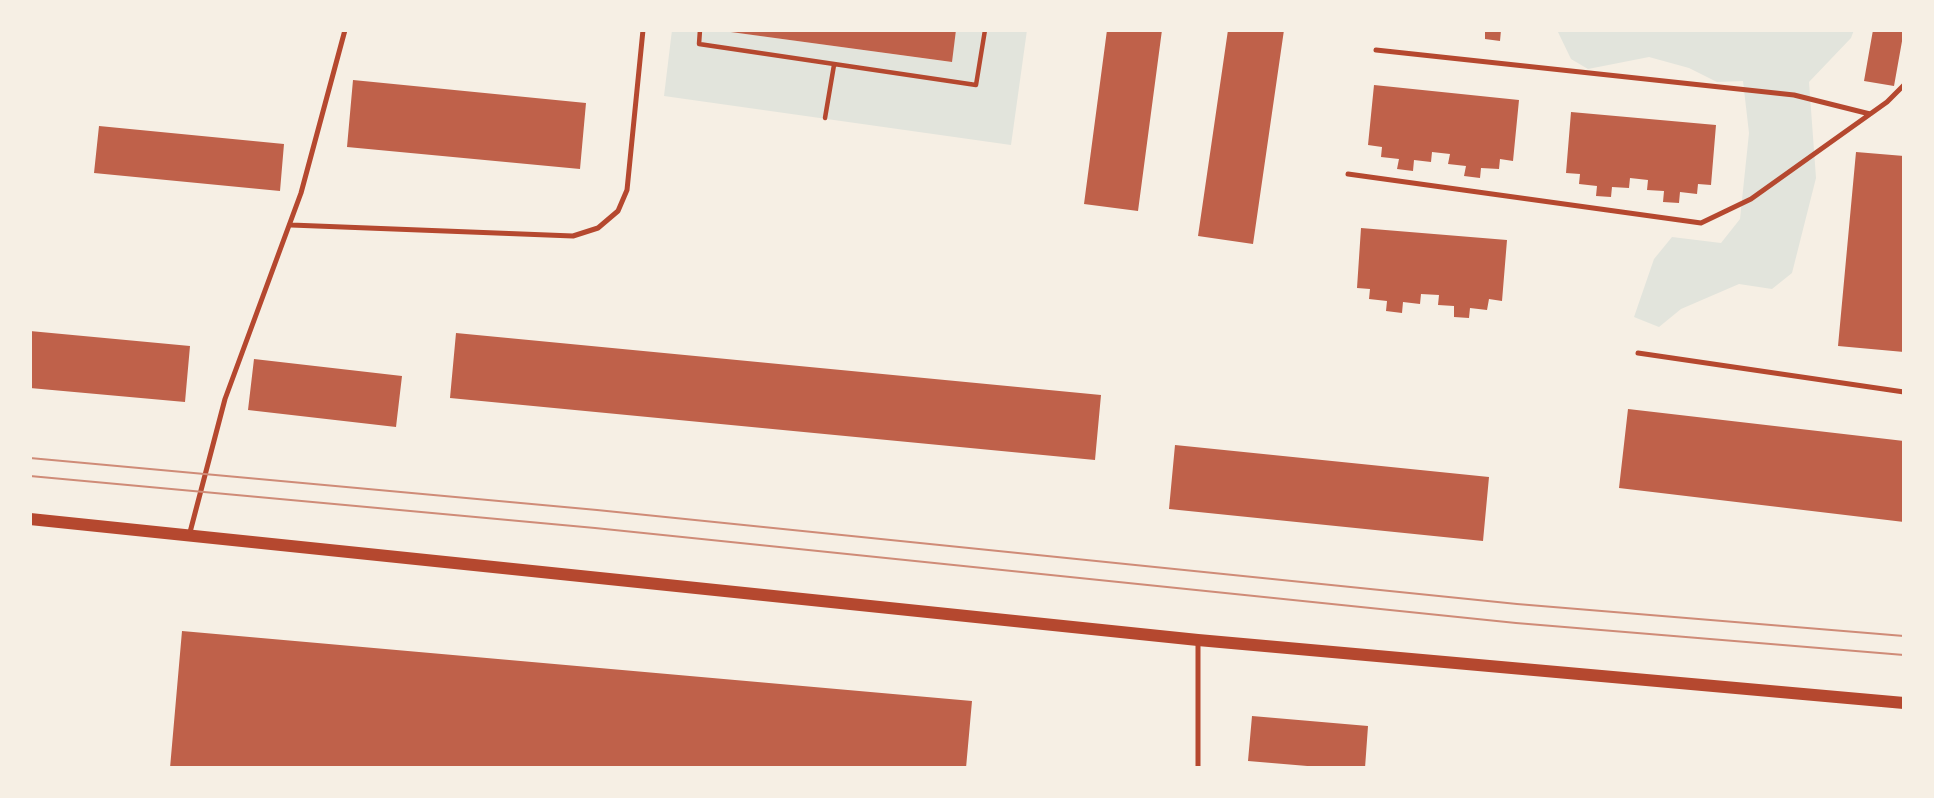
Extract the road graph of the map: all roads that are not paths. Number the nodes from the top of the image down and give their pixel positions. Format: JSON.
{"nodes":[{"id":1,"x":345,"y":30,"type":"edge"},
{"id":2,"x":643,"y":30,"type":"edge"},
{"id":3,"x":1376,"y":50,"type":"dead end"},
{"id":4,"x":1904,"y":85,"type":"edge"},
{"id":5,"x":1870,"y":114,"type":"junction"},
{"id":6,"x":1348,"y":174,"type":"dead end"},
{"id":7,"x":291,"y":225,"type":"junction"},
{"id":8,"x":1638,"y":353,"type":"dead end"},
{"id":9,"x":1904,"y":392,"type":"edge"},
{"id":10,"x":30,"y":519,"type":"edge"},
{"id":11,"x":189,"y":536,"type":"junction"},
{"id":12,"x":1198,"y":640,"type":"junction"},
{"id":13,"x":1904,"y":703,"type":"edge"},
{"id":14,"x":1198,"y":768,"type":"edge"}],
"edges":[{"from":1,"to":7,"type":"lane"},
{"from":2,"to":7,"type":"lane"},
{"from":3,"to":5,"type":"lane"},
{"from":4,"to":5,"type":"lane"},
{"from":5,"to":6,"type":"lane"},
{"from":7,"to":11,"type":"lane"},
{"from":8,"to":9,"type":"lane"},
{"from":10,"to":11,"type":"street"},
{"from":11,"to":12,"type":"street"},
{"from":12,"to":13,"type":"street"},
{"from":12,"to":14,"type":"lane"}]}
